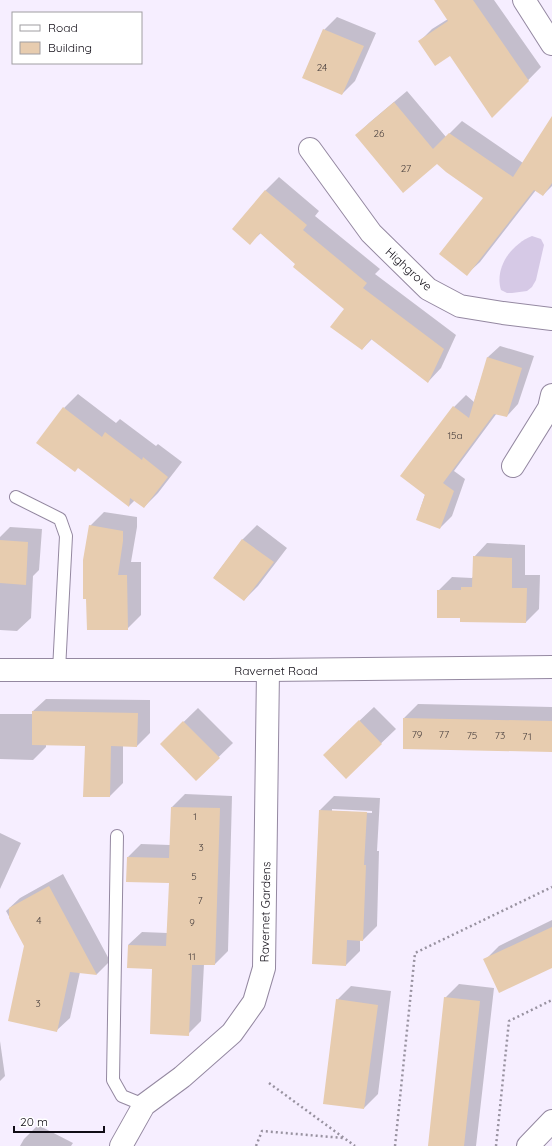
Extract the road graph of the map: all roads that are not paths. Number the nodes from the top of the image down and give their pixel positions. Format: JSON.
{"nodes":[{"id":1,"x":524,"y":0,"type":"edge"},
{"id":2,"x":552,"y":44,"type":"edge"},
{"id":3,"x":310,"y":149,"type":"dead end"},
{"id":4,"x":552,"y":319,"type":"edge"},
{"id":5,"x":552,"y":395,"type":"edge"},
{"id":6,"x":513,"y":466,"type":"dead end"},
{"id":7,"x":16,"y":496,"type":"dead end"},
{"id":8,"x":552,"y":668,"type":"edge"},
{"id":9,"x":0,"y":670,"type":"edge"},
{"id":10,"x":59,"y":670,"type":"junction"},
{"id":11,"x":268,"y":670,"type":"junction"},
{"id":12,"x":117,"y":836,"type":"dead end"},
{"id":13,"x":144,"y":1104,"type":"junction"},
{"id":14,"x":552,"y":1121,"type":"edge"},
{"id":15,"x":121,"y":1146,"type":"edge"},
{"id":16,"x":528,"y":1146,"type":"edge"}],
"edges":[{"from":1,"to":2,"type":"street"},
{"from":3,"to":4,"type":"street","name":"Highgrove"},
{"from":5,"to":6,"type":"street"},
{"from":7,"to":10,"type":"lane"},
{"from":8,"to":11,"type":"street","name":"Ravernet Road"},
{"from":9,"to":10,"type":"street","name":"Ravernet Road"},
{"from":10,"to":11,"type":"street","name":"Ravernet Road"},
{"from":11,"to":13,"type":"street","name":"Ravernet Gardens"},
{"from":12,"to":13,"type":"lane"},
{"from":13,"to":15,"type":"street","name":"Ravernet Gardens"},
{"from":14,"to":16,"type":"street"}]}
